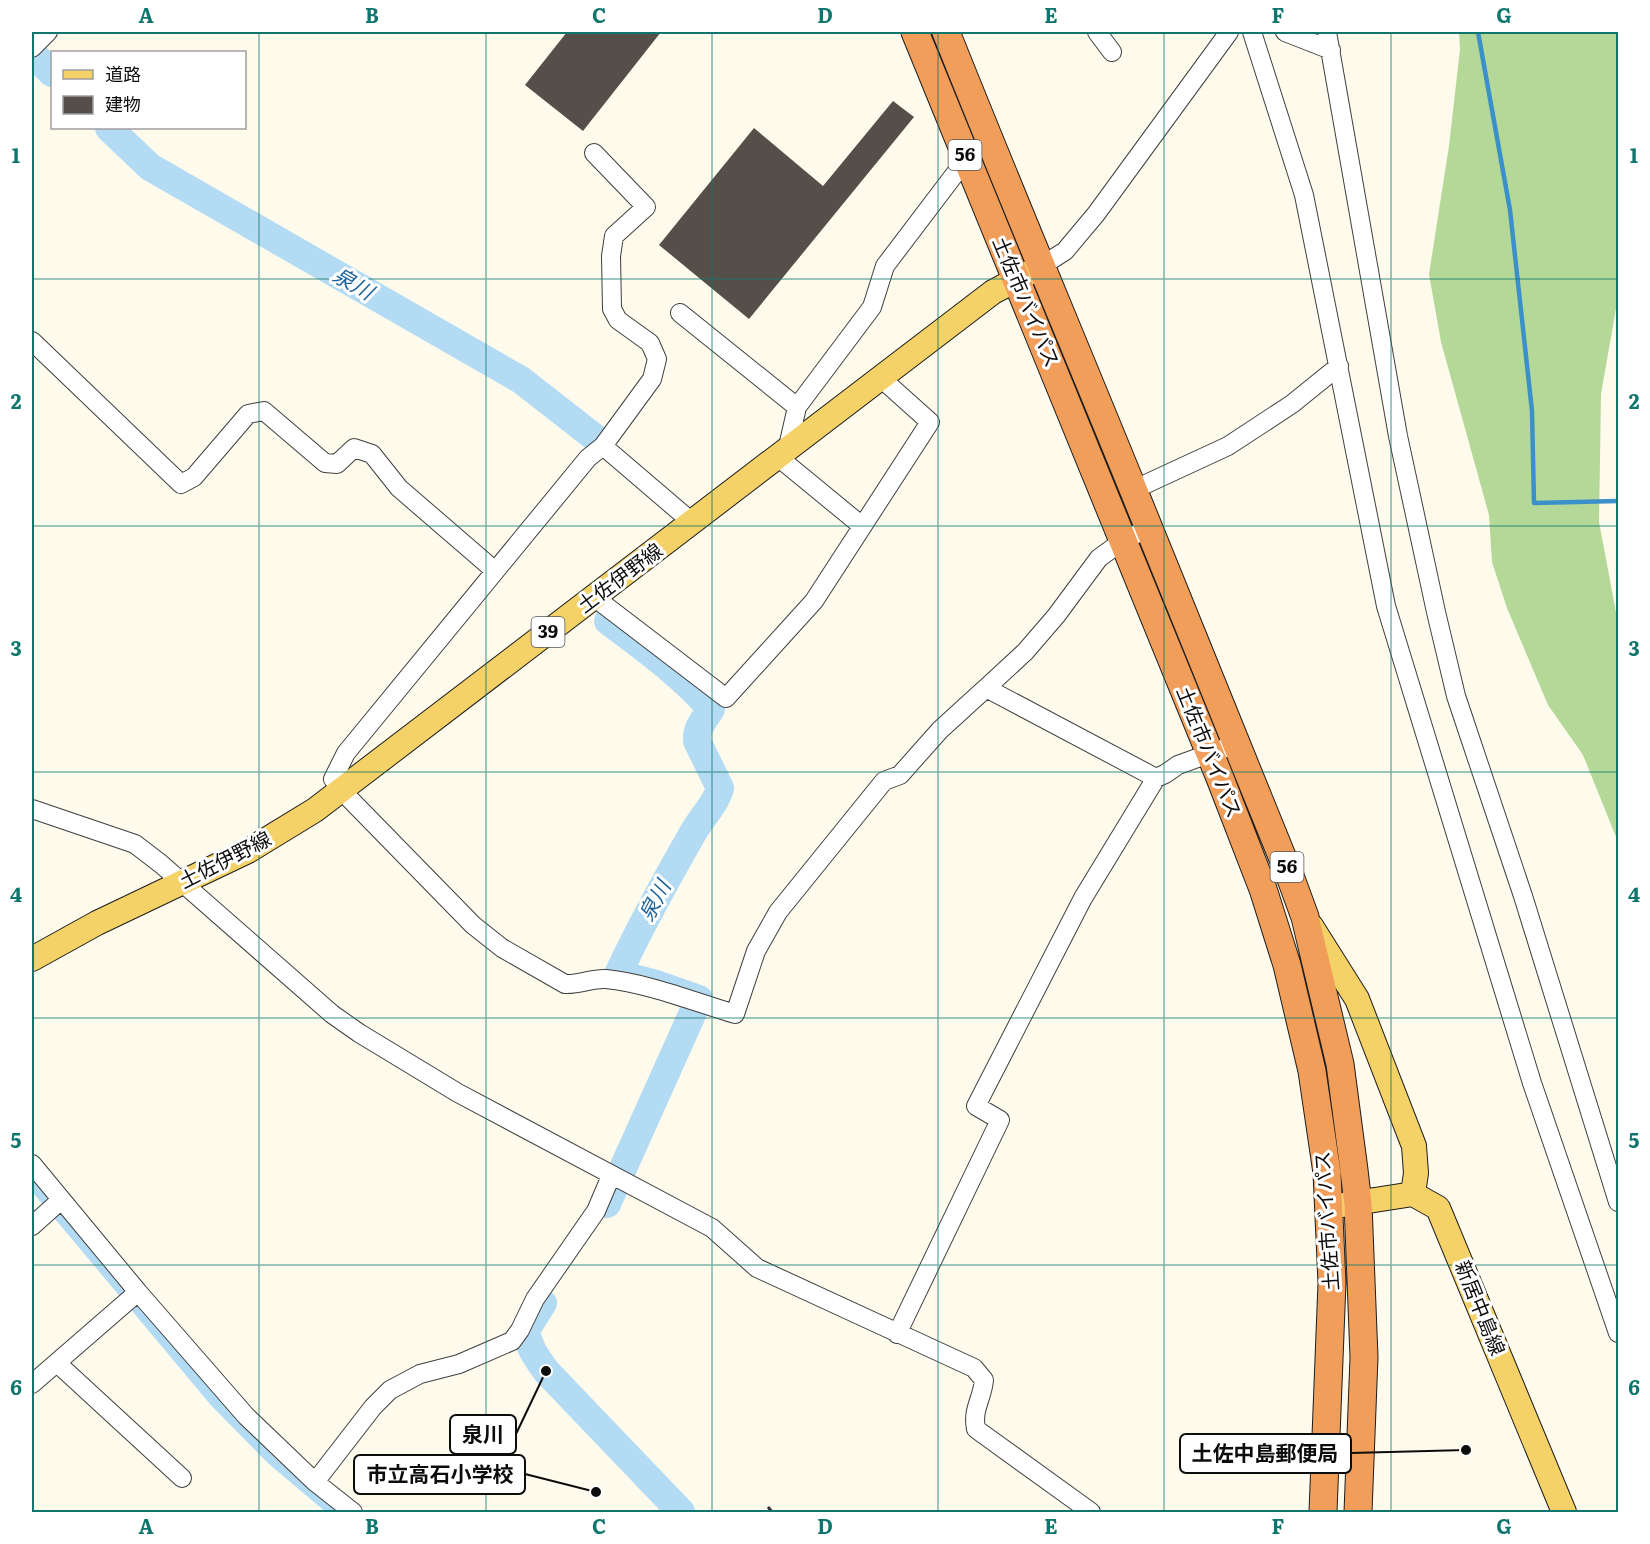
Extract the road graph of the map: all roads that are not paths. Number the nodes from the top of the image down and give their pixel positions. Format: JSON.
{"nodes":[{"id":1,"x":48,"y":32,"type":"edge"},
{"id":2,"x":915,"y":32,"type":"edge"},
{"id":3,"x":946,"y":32,"type":"edge"},
{"id":4,"x":1097,"y":32,"type":"edge"},
{"id":5,"x":1229,"y":32,"type":"edge"},
{"id":6,"x":1252,"y":32,"type":"edge"},
{"id":7,"x":1285,"y":32,"type":"edge"},
{"id":8,"x":1327,"y":32,"type":"edge"},
{"id":9,"x":1337,"y":32,"type":"edge"},
{"id":10,"x":32,"y":48,"type":"edge"},
{"id":11,"x":1331,"y":50,"type":"junction"},
{"id":12,"x":1112,"y":51,"type":"dead end"},
{"id":13,"x":594,"y":153,"type":"dead end"},
{"id":14,"x":966,"y":158,"type":"junction"},
{"id":15,"x":1040,"y":267,"type":"junction"},
{"id":16,"x":1016,"y":278,"type":"junction"},
{"id":17,"x":680,"y":313,"type":"dead end"},
{"id":18,"x":32,"y":341,"type":"edge"},
{"id":19,"x":1339,"y":366,"type":"junction"},
{"id":20,"x":882,"y":379,"type":"junction"},
{"id":21,"x":797,"y":407,"type":"junction"},
{"id":22,"x":603,"y":446,"type":"junction"},
{"id":23,"x":783,"y":454,"type":"junction"},
{"id":24,"x":1134,"y":490,"type":"junction"},
{"id":25,"x":693,"y":523,"type":"junction"},
{"id":26,"x":862,"y":526,"type":"junction"},
{"id":27,"x":1149,"y":528,"type":"junction"},
{"id":28,"x":1124,"y":540,"type":"junction"},
{"id":29,"x":494,"y":570,"type":"junction"},
{"id":30,"x":594,"y":597,"type":"junction"},
{"id":31,"x":986,"y":688,"type":"junction"},
{"id":32,"x":1236,"y":744,"type":"junction"},
{"id":33,"x":1210,"y":754,"type":"junction"},
{"id":34,"x":1156,"y":777,"type":"junction"},
{"id":35,"x":342,"y":791,"type":"junction"},
{"id":36,"x":32,"y":809,"type":"edge"},
{"id":37,"x":182,"y":883,"type":"junction"},
{"id":38,"x":1305,"y":917,"type":"junction"},
{"id":39,"x":32,"y":959,"type":"edge"},
{"id":40,"x":1368,"y":1029,"type":"junction"},
{"id":41,"x":1333,"y":1035,"type":"junction"},
{"id":42,"x":32,"y":1164,"type":"edge"},
{"id":43,"x":611,"y":1176,"type":"junction"},
{"id":44,"x":1413,"y":1194,"type":"junction"},
{"id":45,"x":1618,"y":1202,"type":"edge"},
{"id":46,"x":1358,"y":1204,"type":"junction"},
{"id":47,"x":55,"y":1205,"type":"junction"},
{"id":48,"x":1330,"y":1207,"type":"junction"},
{"id":49,"x":32,"y":1226,"type":"edge"},
{"id":50,"x":133,"y":1297,"type":"junction"},
{"id":51,"x":1618,"y":1333,"type":"edge"},
{"id":52,"x":897,"y":1334,"type":"junction"},
{"id":53,"x":57,"y":1363,"type":"junction"},
{"id":54,"x":32,"y":1384,"type":"edge"},
{"id":55,"x":1328,"y":1413,"type":"junction"},
{"id":56,"x":182,"y":1478,"type":"dead end"},
{"id":57,"x":315,"y":1482,"type":"junction"},
{"id":58,"x":353,"y":1512,"type":"edge"},
{"id":59,"x":1091,"y":1512,"type":"edge"},
{"id":60,"x":1306,"y":1512,"type":"edge"},
{"id":61,"x":1323,"y":1512,"type":"edge"},
{"id":62,"x":1358,"y":1512,"type":"edge"},
{"id":63,"x":1564,"y":1512,"type":"edge"}],
"edges":[{"from":1,"to":10,"type":"street"},
{"from":2,"to":14,"type":"highway","name":"土佐市バイパス","number":"56"},
{"from":3,"to":15,"type":"highway","name":"土佐市バイパス","number":"56"},
{"from":4,"to":12,"type":"street"},
{"from":5,"to":15,"type":"street"},
{"from":6,"to":19,"type":"street"},
{"from":7,"to":11,"type":"street"},
{"from":8,"to":11,"type":"street"},
{"from":9,"to":11,"type":"street"},
{"from":11,"to":45,"type":"street"},
{"from":13,"to":22,"type":"street"},
{"from":14,"to":16,"type":"highway","name":"土佐市バイパス","number":"56"},
{"from":14,"to":21,"type":"street"},
{"from":15,"to":16,"type":"main road","name":"土佐伊野線","number":"39"},
{"from":15,"to":24,"type":"highway","name":"土佐市バイパス","number":"56"},
{"from":16,"to":20,"type":"main road","name":"土佐伊野線","number":"39"},
{"from":16,"to":28,"type":"highway","name":"土佐市バイパス","number":"56"},
{"from":17,"to":21,"type":"street"},
{"from":18,"to":29,"type":"street"},
{"from":19,"to":24,"type":"street"},
{"from":19,"to":51,"type":"street"},
{"from":20,"to":23,"type":"main road","name":"土佐伊野線","number":"39"},
{"from":20,"to":26,"type":"street"},
{"from":21,"to":23,"type":"street"},
{"from":22,"to":25,"type":"street"},
{"from":22,"to":29,"type":"street"},
{"from":23,"to":25,"type":"main road","name":"土佐伊野線","number":"39"},
{"from":23,"to":26,"type":"street"},
{"from":24,"to":27,"type":"highway","name":"土佐市バイパス","number":"56"},
{"from":25,"to":30,"type":"main road","name":"土佐伊野線","number":"39"},
{"from":26,"to":30,"type":"street"},
{"from":27,"to":28,"type":"street"},
{"from":27,"to":32,"type":"highway","name":"土佐市バイパス","number":"56"},
{"from":28,"to":31,"type":"street"},
{"from":28,"to":33,"type":"highway","name":"土佐市バイパス","number":"56"},
{"from":29,"to":35,"type":"street"},
{"from":30,"to":35,"type":"main road","name":"土佐伊野線","number":"39"},
{"from":31,"to":34,"type":"street"},
{"from":31,"to":35,"type":"street"},
{"from":32,"to":33,"type":"street"},
{"from":32,"to":38,"type":"highway","name":"土佐市バイパス","number":"56"},
{"from":33,"to":34,"type":"street"},
{"from":33,"to":48,"type":"highway","name":"土佐市バイパス","number":"56"},
{"from":34,"to":52,"type":"street"},
{"from":35,"to":37,"type":"main road","name":"土佐伊野線","number":"39"},
{"from":36,"to":37,"type":"street"},
{"from":37,"to":39,"type":"main road","name":"土佐伊野線","number":"39"},
{"from":37,"to":43,"type":"street"},
{"from":38,"to":40,"type":"main road"},
{"from":38,"to":41,"type":"highway","name":"土佐市バイパス","number":"56"},
{"from":40,"to":41,"type":"main road"},
{"from":40,"to":44,"type":"main road"},
{"from":41,"to":46,"type":"highway","name":"土佐市バイパス","number":"56"},
{"from":42,"to":47,"type":"street"},
{"from":43,"to":52,"type":"street"},
{"from":43,"to":57,"type":"street"},
{"from":44,"to":46,"type":"main road"},
{"from":44,"to":63,"type":"main road","name":"新居中島線"},
{"from":46,"to":48,"type":"main road"},
{"from":46,"to":62,"type":"highway","name":"土佐市バイパス","number":"56"},
{"from":47,"to":49,"type":"street"},
{"from":47,"to":50,"type":"street"},
{"from":48,"to":55,"type":"highway","name":"土佐市バイパス","number":"56"},
{"from":50,"to":53,"type":"street"},
{"from":50,"to":57,"type":"street"},
{"from":52,"to":59,"type":"street"},
{"from":53,"to":54,"type":"street"},
{"from":53,"to":56,"type":"street"},
{"from":55,"to":60,"type":"highway"},
{"from":55,"to":61,"type":"highway","name":"土佐市バイパス","number":"56"},
{"from":57,"to":58,"type":"street"}]}
